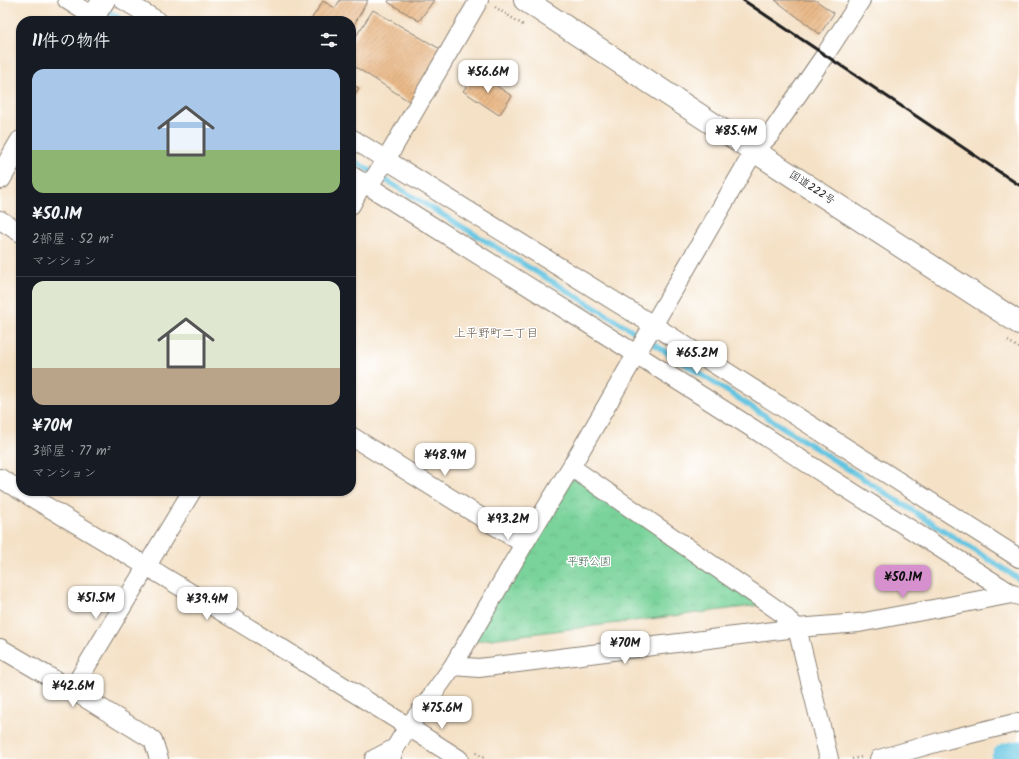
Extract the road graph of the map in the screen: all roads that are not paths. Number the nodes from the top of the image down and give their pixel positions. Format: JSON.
{"nodes":[{"id":1,"x":67,"y":0,"type":"edge"},
{"id":2,"x":123,"y":0,"type":"edge"},
{"id":3,"x":479,"y":0,"type":"edge"},
{"id":4,"x":525,"y":0,"type":"edge"},
{"id":5,"x":861,"y":0,"type":"edge"},
{"id":6,"x":97,"y":14,"type":"edge"},
{"id":7,"x":150,"y":16,"type":"edge"},
{"id":8,"x":356,"y":147,"type":"edge"},
{"id":9,"x":16,"y":151,"type":"edge"},
{"id":10,"x":754,"y":151,"type":"junction"},
{"id":11,"x":371,"y":173,"type":"edge"},
{"id":12,"x":0,"y":178,"type":"edge"},
{"id":13,"x":356,"y":197,"type":"edge"},
{"id":14,"x":0,"y":220,"type":"edge"},
{"id":15,"x":16,"y":230,"type":"edge"},
{"id":16,"x":1019,"y":323,"type":"edge"},
{"id":17,"x":645,"y":339,"type":"junction"},
{"id":18,"x":356,"y":439,"type":"edge"},
{"id":19,"x":571,"y":467,"type":"junction"},
{"id":20,"x":0,"y":478,"type":"edge"},
{"id":21,"x":16,"y":488,"type":"edge"},
{"id":22,"x":29,"y":496,"type":"edge"},
{"id":23,"x":189,"y":496,"type":"edge"},
{"id":24,"x":524,"y":544,"type":"junction"},
{"id":25,"x":1019,"y":558,"type":"edge"},
{"id":26,"x":147,"y":566,"type":"junction"},
{"id":27,"x":1015,"y":595,"type":"edge"},
{"id":28,"x":797,"y":628,"type":"junction"},
{"id":29,"x":0,"y":648,"type":"edge"},
{"id":30,"x":453,"y":666,"type":"junction"},
{"id":31,"x":72,"y":690,"type":"junction"},
{"id":32,"x":1019,"y":722,"type":"edge"},
{"id":33,"x":408,"y":726,"type":"junction"},
{"id":34,"x":393,"y":753,"type":"edge"},
{"id":35,"x":159,"y":759,"type":"edge"},
{"id":36,"x":374,"y":759,"type":"edge"},
{"id":37,"x":459,"y":759,"type":"edge"},
{"id":38,"x":828,"y":759,"type":"edge"},
{"id":39,"x":879,"y":759,"type":"edge"}],
"edges":[{"from":1,"to":6,"type":"street"},
{"from":2,"to":7,"type":"street"},
{"from":3,"to":11,"type":"street"},
{"from":4,"to":10,"type":"main road","name":"国道222号"},
{"from":5,"to":10,"type":"street"},
{"from":8,"to":11,"type":"street"},
{"from":9,"to":12,"type":"main road"},
{"from":10,"to":16,"type":"main road","name":"国道222号"},
{"from":10,"to":17,"type":"street"},
{"from":11,"to":13,"type":"street"},
{"from":11,"to":17,"type":"street"},
{"from":11,"to":17,"type":"street"},
{"from":14,"to":15,"type":"street"},
{"from":17,"to":19,"type":"street"},
{"from":17,"to":25,"type":"street"},
{"from":17,"to":27,"type":"street"},
{"from":18,"to":24,"type":"street"},
{"from":19,"to":24,"type":"street"},
{"from":19,"to":28,"type":"street"},
{"from":20,"to":21,"type":"street"},
{"from":22,"to":26,"type":"street"},
{"from":23,"to":26,"type":"street"},
{"from":24,"to":30,"type":"street"},
{"from":26,"to":31,"type":"street"},
{"from":26,"to":33,"type":"street"},
{"from":27,"to":28,"type":"street"},
{"from":28,"to":30,"type":"street"},
{"from":28,"to":38,"type":"street"},
{"from":29,"to":31,"type":"street"},
{"from":30,"to":33,"type":"street"},
{"from":31,"to":35,"type":"street"},
{"from":32,"to":39,"type":"street"},
{"from":33,"to":34,"type":"street"},
{"from":33,"to":37,"type":"street"},
{"from":34,"to":36,"type":"street"}]}
